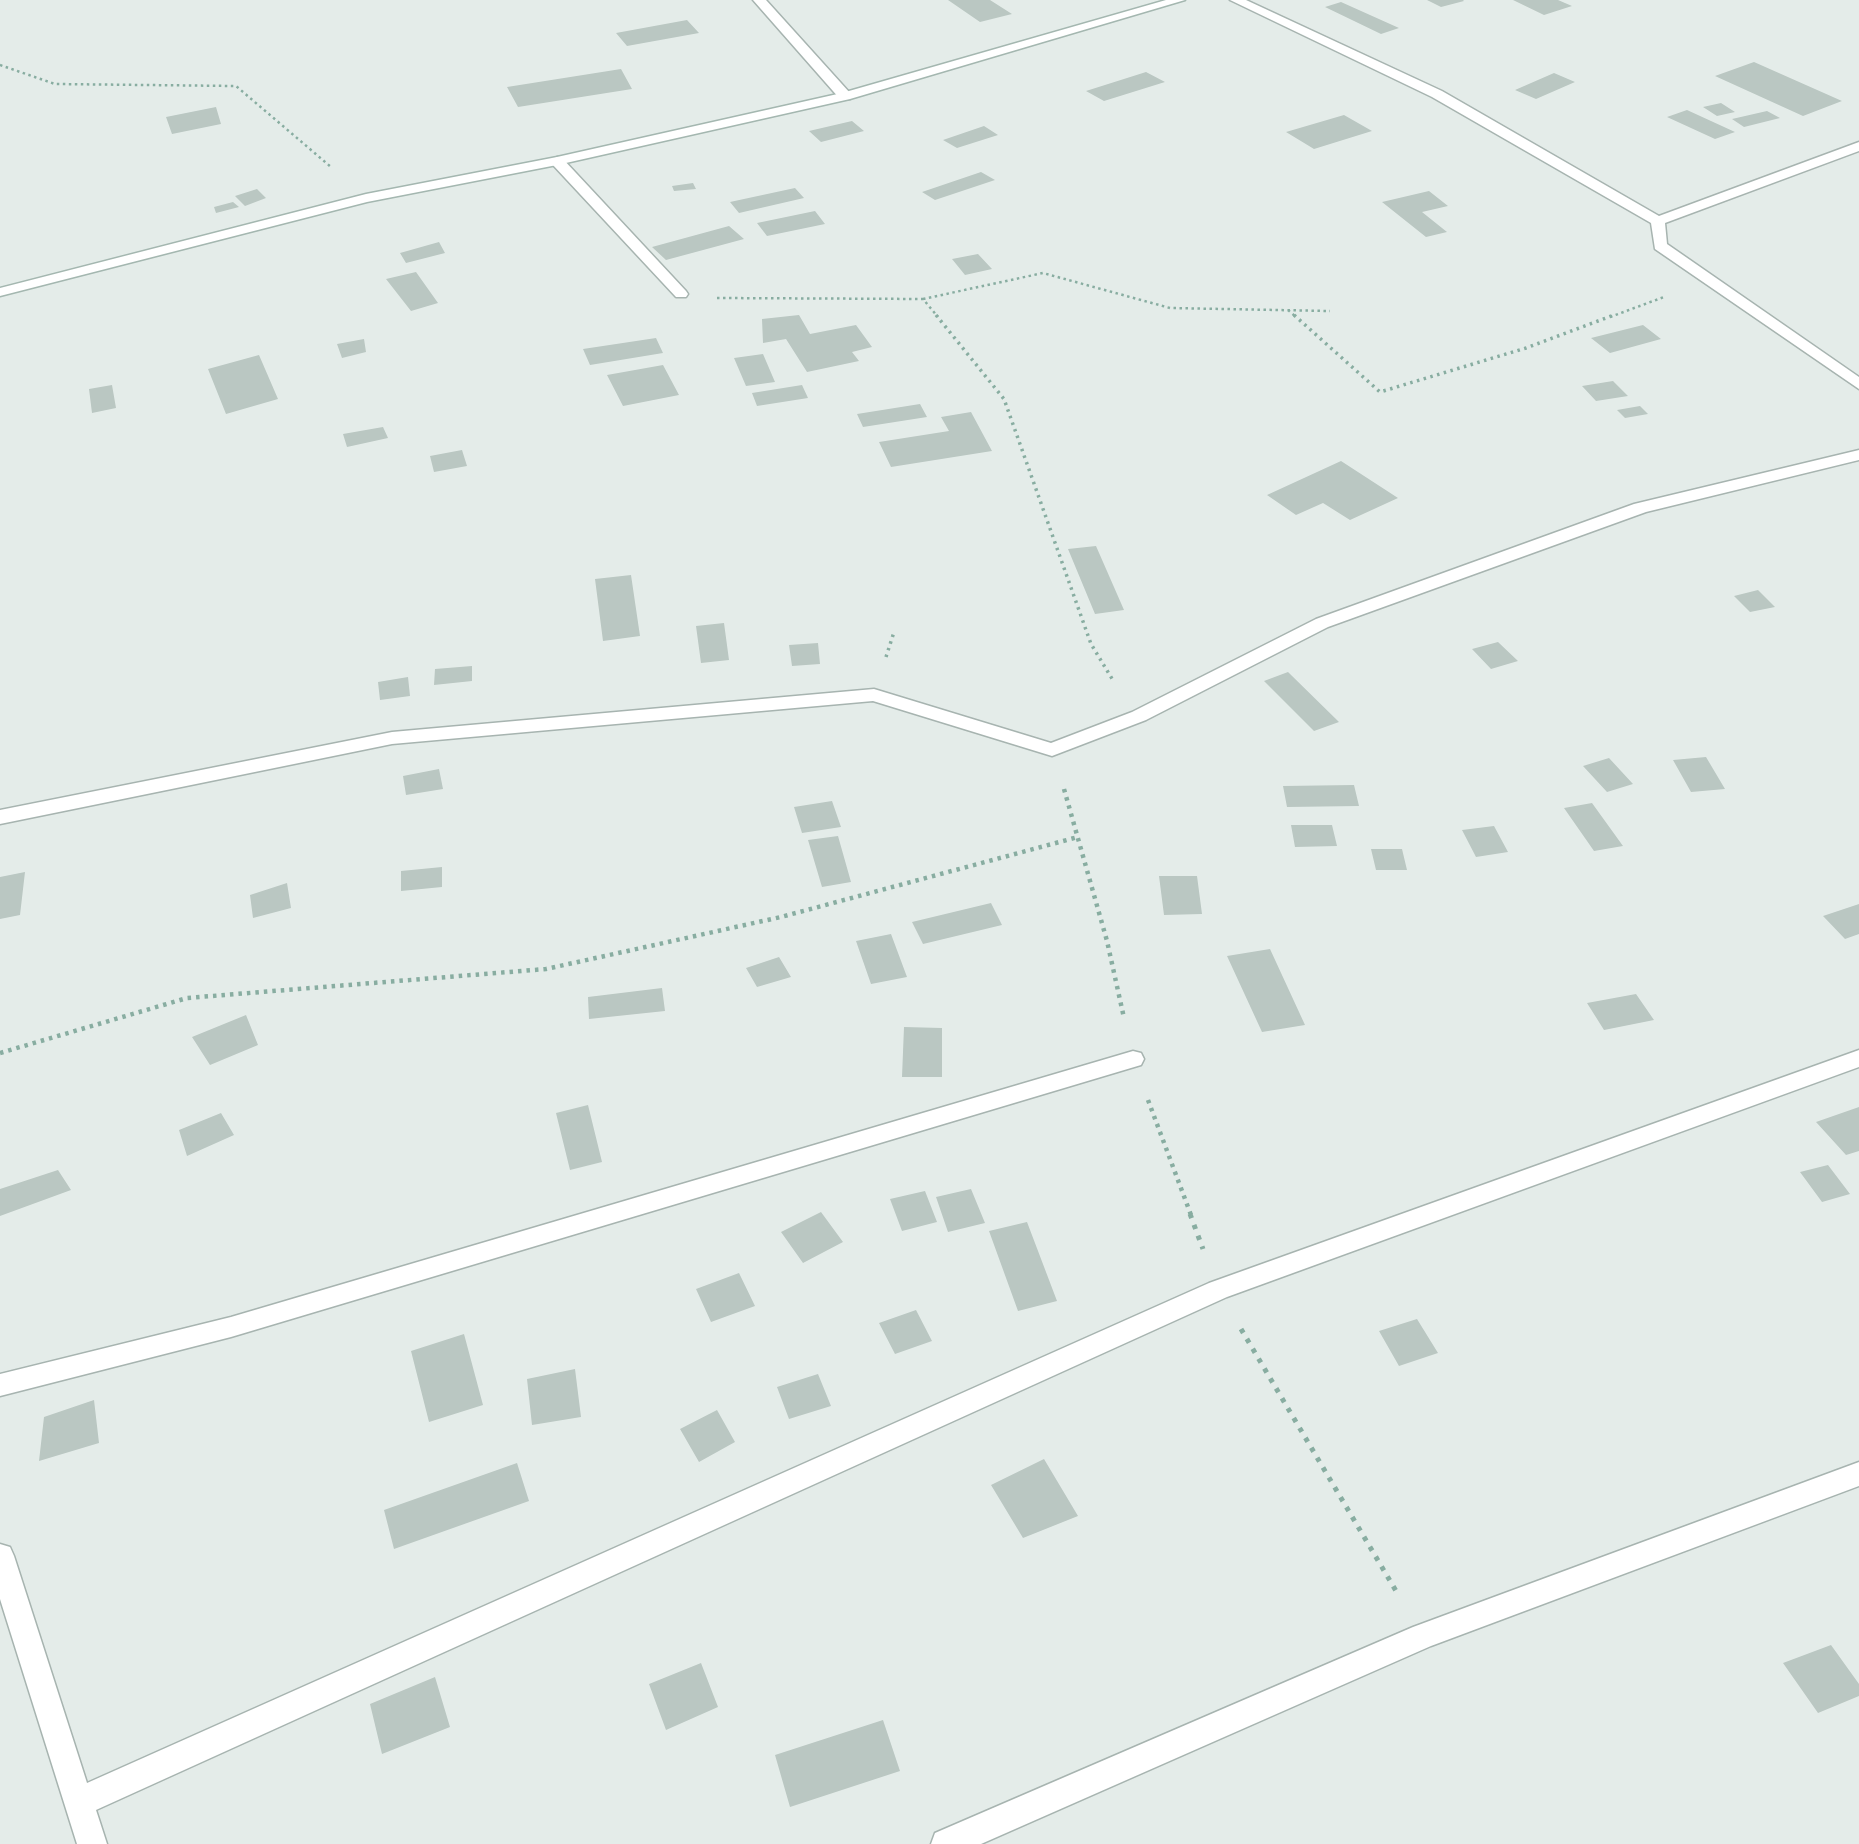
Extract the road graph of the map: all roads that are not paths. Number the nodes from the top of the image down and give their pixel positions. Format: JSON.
{"nodes":[{"id":1,"x":759,"y":0,"type":"edge"},
{"id":2,"x":1179,"y":0,"type":"edge"},
{"id":3,"x":1236,"y":0,"type":"edge"},
{"id":4,"x":845,"y":96,"type":"junction"},
{"id":5,"x":1859,"y":146,"type":"edge"},
{"id":6,"x":557,"y":161,"type":"junction"},
{"id":7,"x":1658,"y":221,"type":"junction"},
{"id":8,"x":0,"y":292,"type":"edge"},
{"id":9,"x":681,"y":294,"type":"road end"},
{"id":10,"x":1859,"y":384,"type":"edge"},
{"id":11,"x":1859,"y":455,"type":"edge"},
{"id":12,"x":0,"y":817,"type":"edge"},
{"id":13,"x":1859,"y":1058,"type":"edge"},
{"id":14,"x":1133,"y":1059,"type":"road end"},
{"id":15,"x":0,"y":1385,"type":"edge"},
{"id":16,"x":1859,"y":1474,"type":"edge"},
{"id":17,"x":0,"y":1556,"type":"edge"},
{"id":18,"x":79,"y":1802,"type":"junction"},
{"id":19,"x":92,"y":1844,"type":"edge"},
{"id":20,"x":946,"y":1844,"type":"edge"}],
"edges":[{"from":1,"to":4,"type":"street"},
{"from":2,"to":4,"type":"street"},
{"from":3,"to":7,"type":"street"},
{"from":4,"to":6,"type":"street"},
{"from":5,"to":7,"type":"street"},
{"from":6,"to":8,"type":"street"},
{"from":6,"to":9,"type":"street"},
{"from":7,"to":10,"type":"street"},
{"from":11,"to":12,"type":"street"},
{"from":13,"to":18,"type":"street"},
{"from":14,"to":15,"type":"street"},
{"from":16,"to":20,"type":"street"},
{"from":17,"to":18,"type":"street"},
{"from":18,"to":19,"type":"street"}]}
